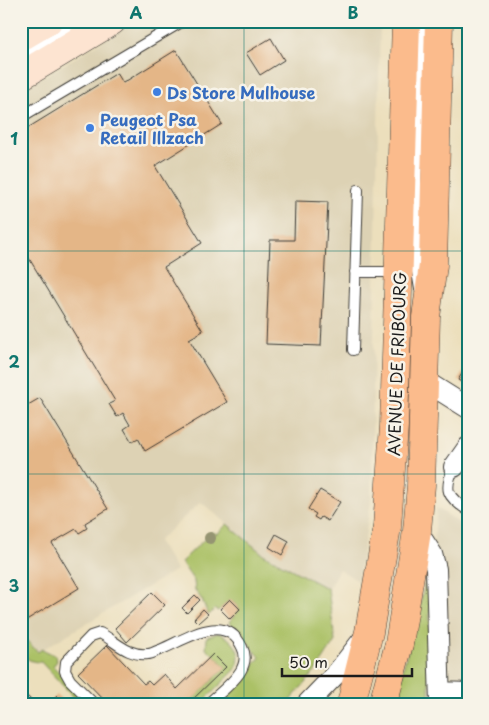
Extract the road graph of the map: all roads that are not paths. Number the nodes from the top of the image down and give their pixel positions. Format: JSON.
{"nodes":[{"id":1,"x":30,"y":21,"type":"edge"},
{"id":2,"x":48,"y":21,"type":"edge"},
{"id":3,"x":79,"y":21,"type":"edge"},
{"id":4,"x":112,"y":21,"type":"edge"},
{"id":5,"x":183,"y":21,"type":"edge"},
{"id":6,"x":406,"y":21,"type":"edge"},
{"id":7,"x":423,"y":21,"type":"edge"},
{"id":8,"x":439,"y":21,"type":"edge"},
{"id":9,"x":21,"y":30,"type":"edge"},
{"id":10,"x":21,"y":38,"type":"edge"},
{"id":11,"x":21,"y":56,"type":"edge"},
{"id":12,"x":21,"y":76,"type":"edge"},
{"id":13,"x":21,"y":117,"type":"edge"},
{"id":14,"x":358,"y":190,"type":"dead end"},
{"id":15,"x":355,"y":272,"type":"junction"},
{"id":16,"x":400,"y":272,"type":"junction"},
{"id":17,"x":426,"y":317,"type":"junction"},
{"id":18,"x":353,"y":350,"type":"dead end"},
{"id":19,"x":425,"y":381,"type":"junction"},
{"id":20,"x":468,"y":408,"type":"edge"},
{"id":21,"x":468,"y":447,"type":"edge"},
{"id":22,"x":454,"y":467,"type":"joint"},
{"id":23,"x":468,"y":510,"type":"edge"},
{"id":24,"x":417,"y":531,"type":"junction"},
{"id":25,"x":368,"y":632,"type":"junction"},
{"id":26,"x":468,"y":693,"type":"edge"},
{"id":27,"x":21,"y":698,"type":"edge"},
{"id":28,"x":440,"y":698,"type":"edge"},
{"id":29,"x":27,"y":704,"type":"edge"},
{"id":30,"x":94,"y":704,"type":"edge"},
{"id":31,"x":208,"y":704,"type":"edge"},
{"id":32,"x":307,"y":704,"type":"edge"},
{"id":33,"x":351,"y":704,"type":"edge"},
{"id":34,"x":384,"y":704,"type":"edge"}],
"edges":[{"from":1,"to":9,"type":"lane"},
{"from":2,"to":10,"type":"main road"},
{"from":3,"to":11,"type":"lane"},
{"from":4,"to":12,"type":"main road"},
{"from":5,"to":13,"type":"lane"},
{"from":6,"to":16,"type":"main road","name":"AVENUE DE FRIBOURG"},
{"from":7,"to":17,"type":"lane"},
{"from":8,"to":17,"type":"main road","name":"AVENUE DE FRIBOURG"},
{"from":14,"to":15,"type":"lane"},
{"from":15,"to":16,"type":"lane"},
{"from":15,"to":18,"type":"lane"},
{"from":16,"to":25,"type":"main road","name":"AVENUE DE FRIBOURG"},
{"from":17,"to":19,"type":"main road","name":"AVENUE DE FRIBOURG"},
{"from":19,"to":20,"type":"street"},
{"from":19,"to":24,"type":"main road","name":"AVENUE DE FRIBOURG"},
{"from":21,"to":22,"type":"street"},
{"from":22,"to":23,"type":"lane"},
{"from":24,"to":28,"type":"street"},
{"from":24,"to":34,"type":"main road","name":"AVENUE DE FRIBOURG"},
{"from":25,"to":32,"type":"street"},
{"from":25,"to":33,"type":"main road","name":"AVENUE DE FRIBOURG"},
{"from":26,"to":28,"type":"street"},
{"from":27,"to":29,"type":"lane"},
{"from":30,"to":31,"type":"lane"}]}
